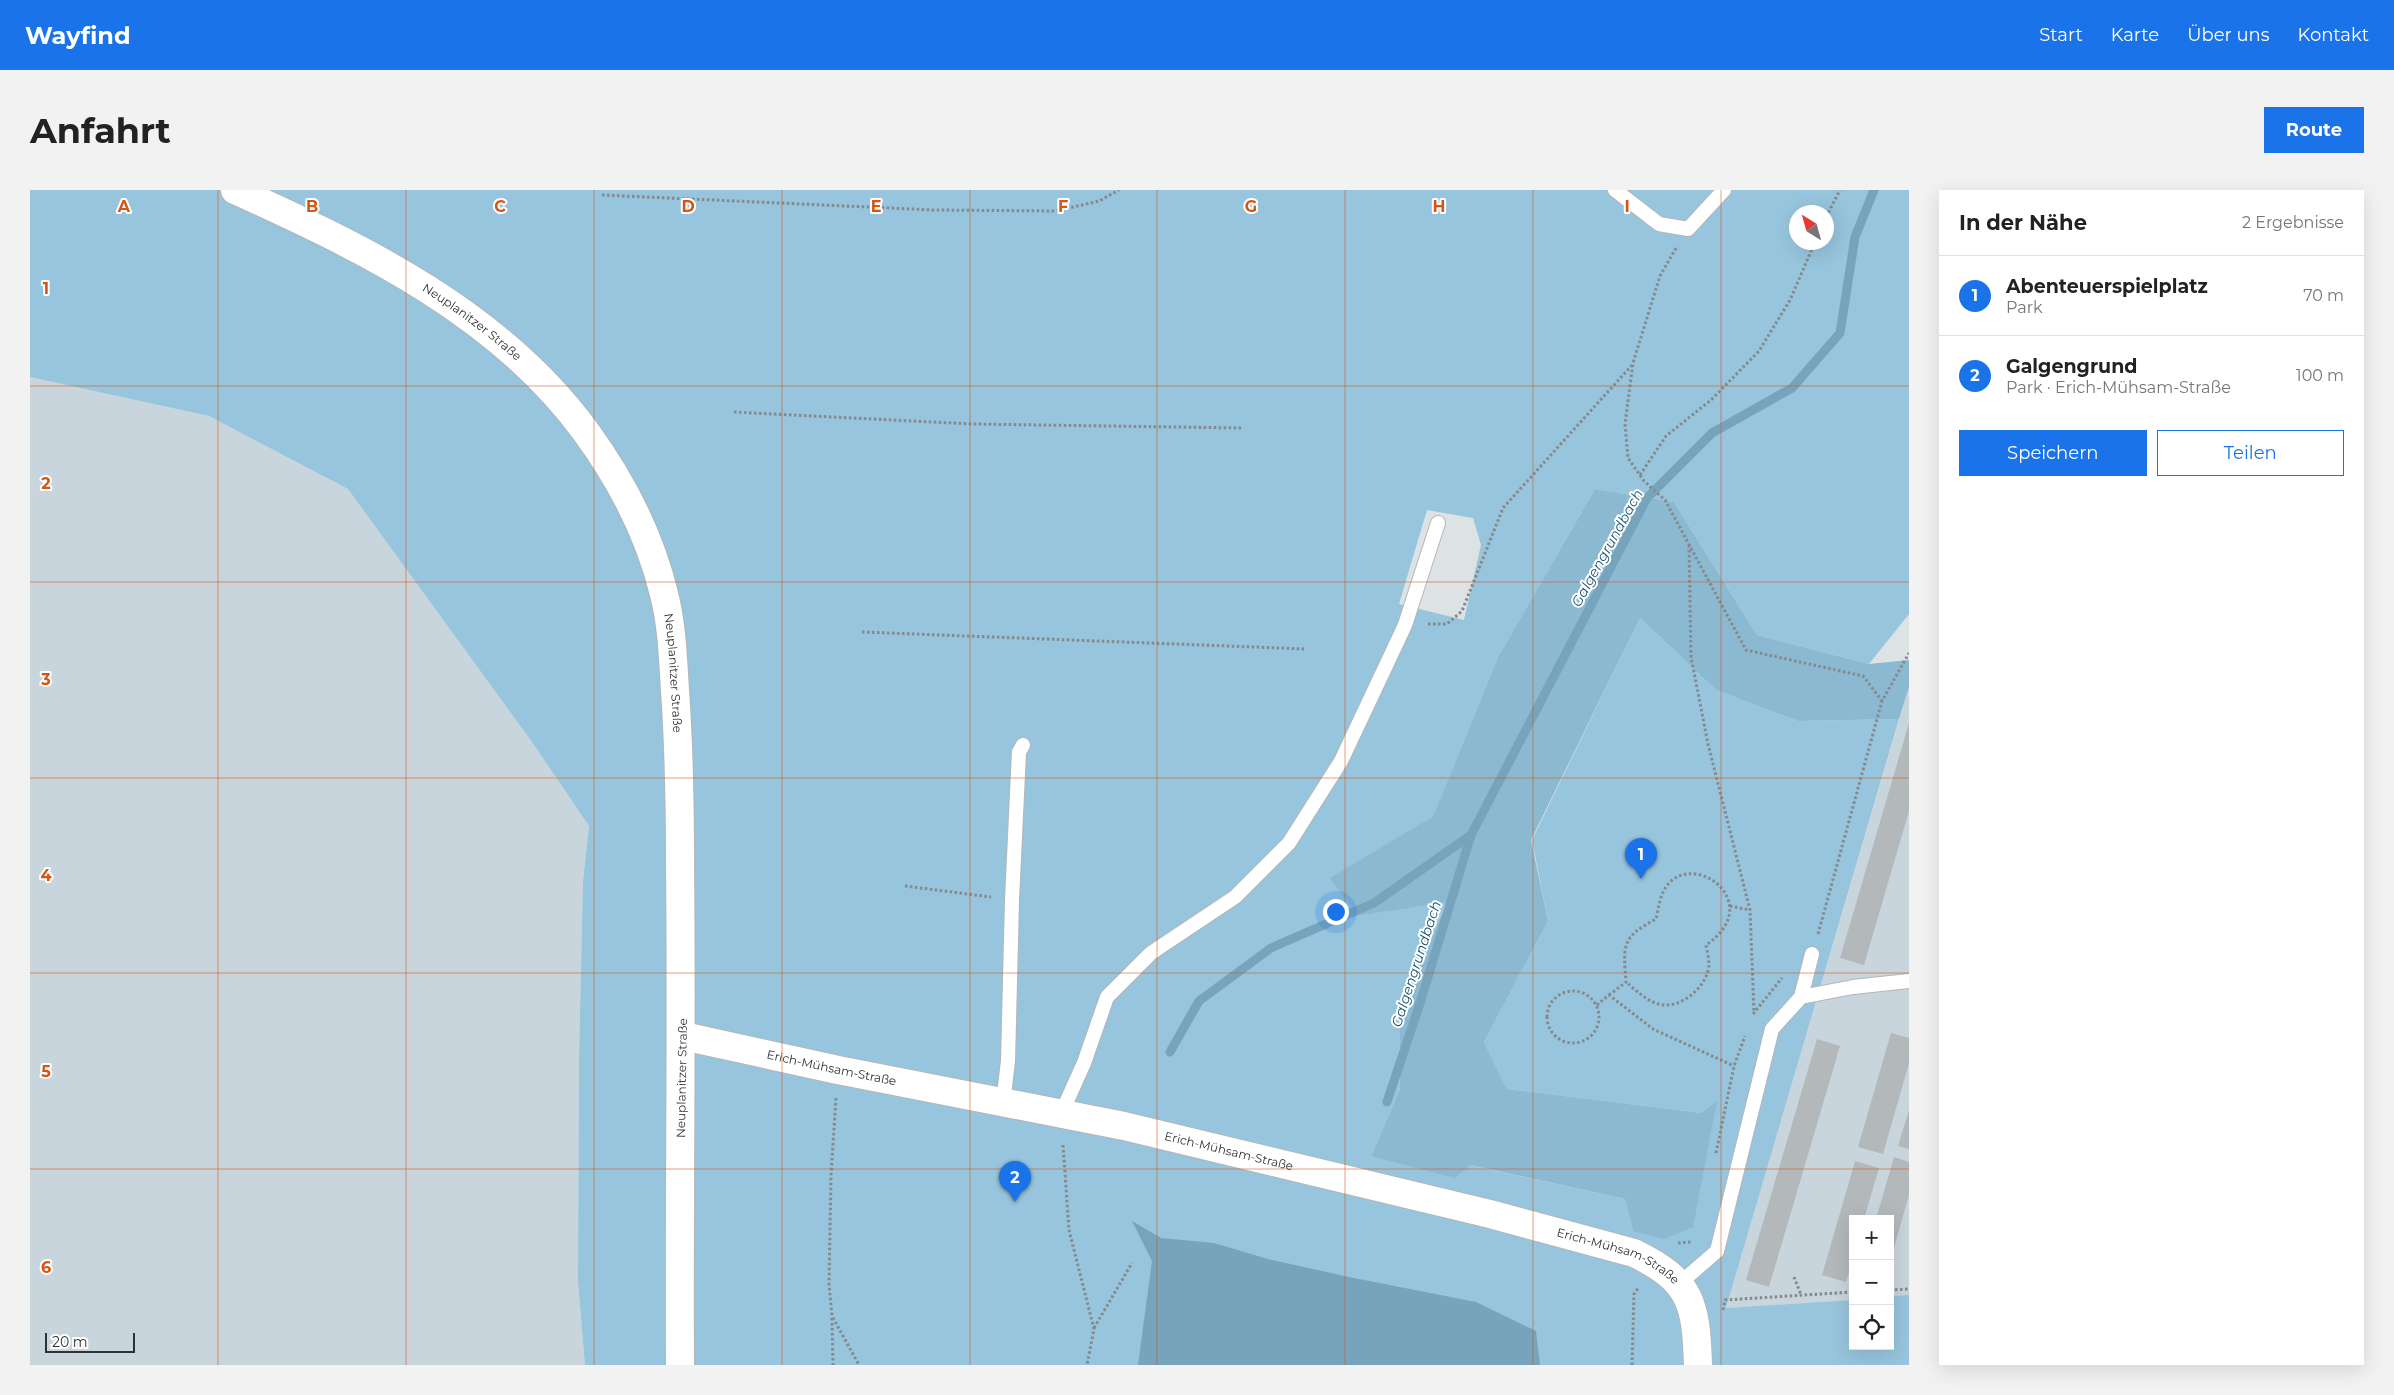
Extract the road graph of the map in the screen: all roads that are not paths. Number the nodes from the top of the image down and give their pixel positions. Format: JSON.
{"nodes":[{"id":1,"x":235,"y":190,"type":"edge"},
{"id":2,"x":1615,"y":190,"type":"edge"},
{"id":3,"x":1724,"y":190,"type":"edge"},
{"id":4,"x":1438,"y":523,"type":"dead end"},
{"id":5,"x":1024,"y":745,"type":"dead end"},
{"id":6,"x":1812,"y":954,"type":"road end"},
{"id":7,"x":1909,"y":981,"type":"edge"},
{"id":8,"x":1801,"y":997,"type":"junction"},
{"id":9,"x":682,"y":1036,"type":"junction"},
{"id":10,"x":1003,"y":1102,"type":"junction"},
{"id":11,"x":1061,"y":1114,"type":"junction"},
{"id":12,"x":1679,"y":1284,"type":"junction"},
{"id":13,"x":680,"y":1365,"type":"edge"},
{"id":14,"x":1698,"y":1365,"type":"edge"}],
"edges":[{"from":1,"to":9,"type":"main road","name":"Neuplanitzer Straße"},
{"from":2,"to":3,"type":"lane"},
{"from":4,"to":11,"type":"lane"},
{"from":5,"to":10,"type":"lane"},
{"from":6,"to":8,"type":"lane"},
{"from":7,"to":8,"type":"lane"},
{"from":8,"to":12,"type":"lane"},
{"from":9,"to":10,"type":"main road","name":"Erich-Mühsam-Straße"},
{"from":9,"to":13,"type":"main road","name":"Neuplanitzer Straße"},
{"from":10,"to":11,"type":"main road","name":"Erich-Mühsam-Straße"},
{"from":11,"to":12,"type":"main road","name":"Erich-Mühsam-Straße"},
{"from":12,"to":14,"type":"main road","name":"Erich-Mühsam-Straße"}]}
